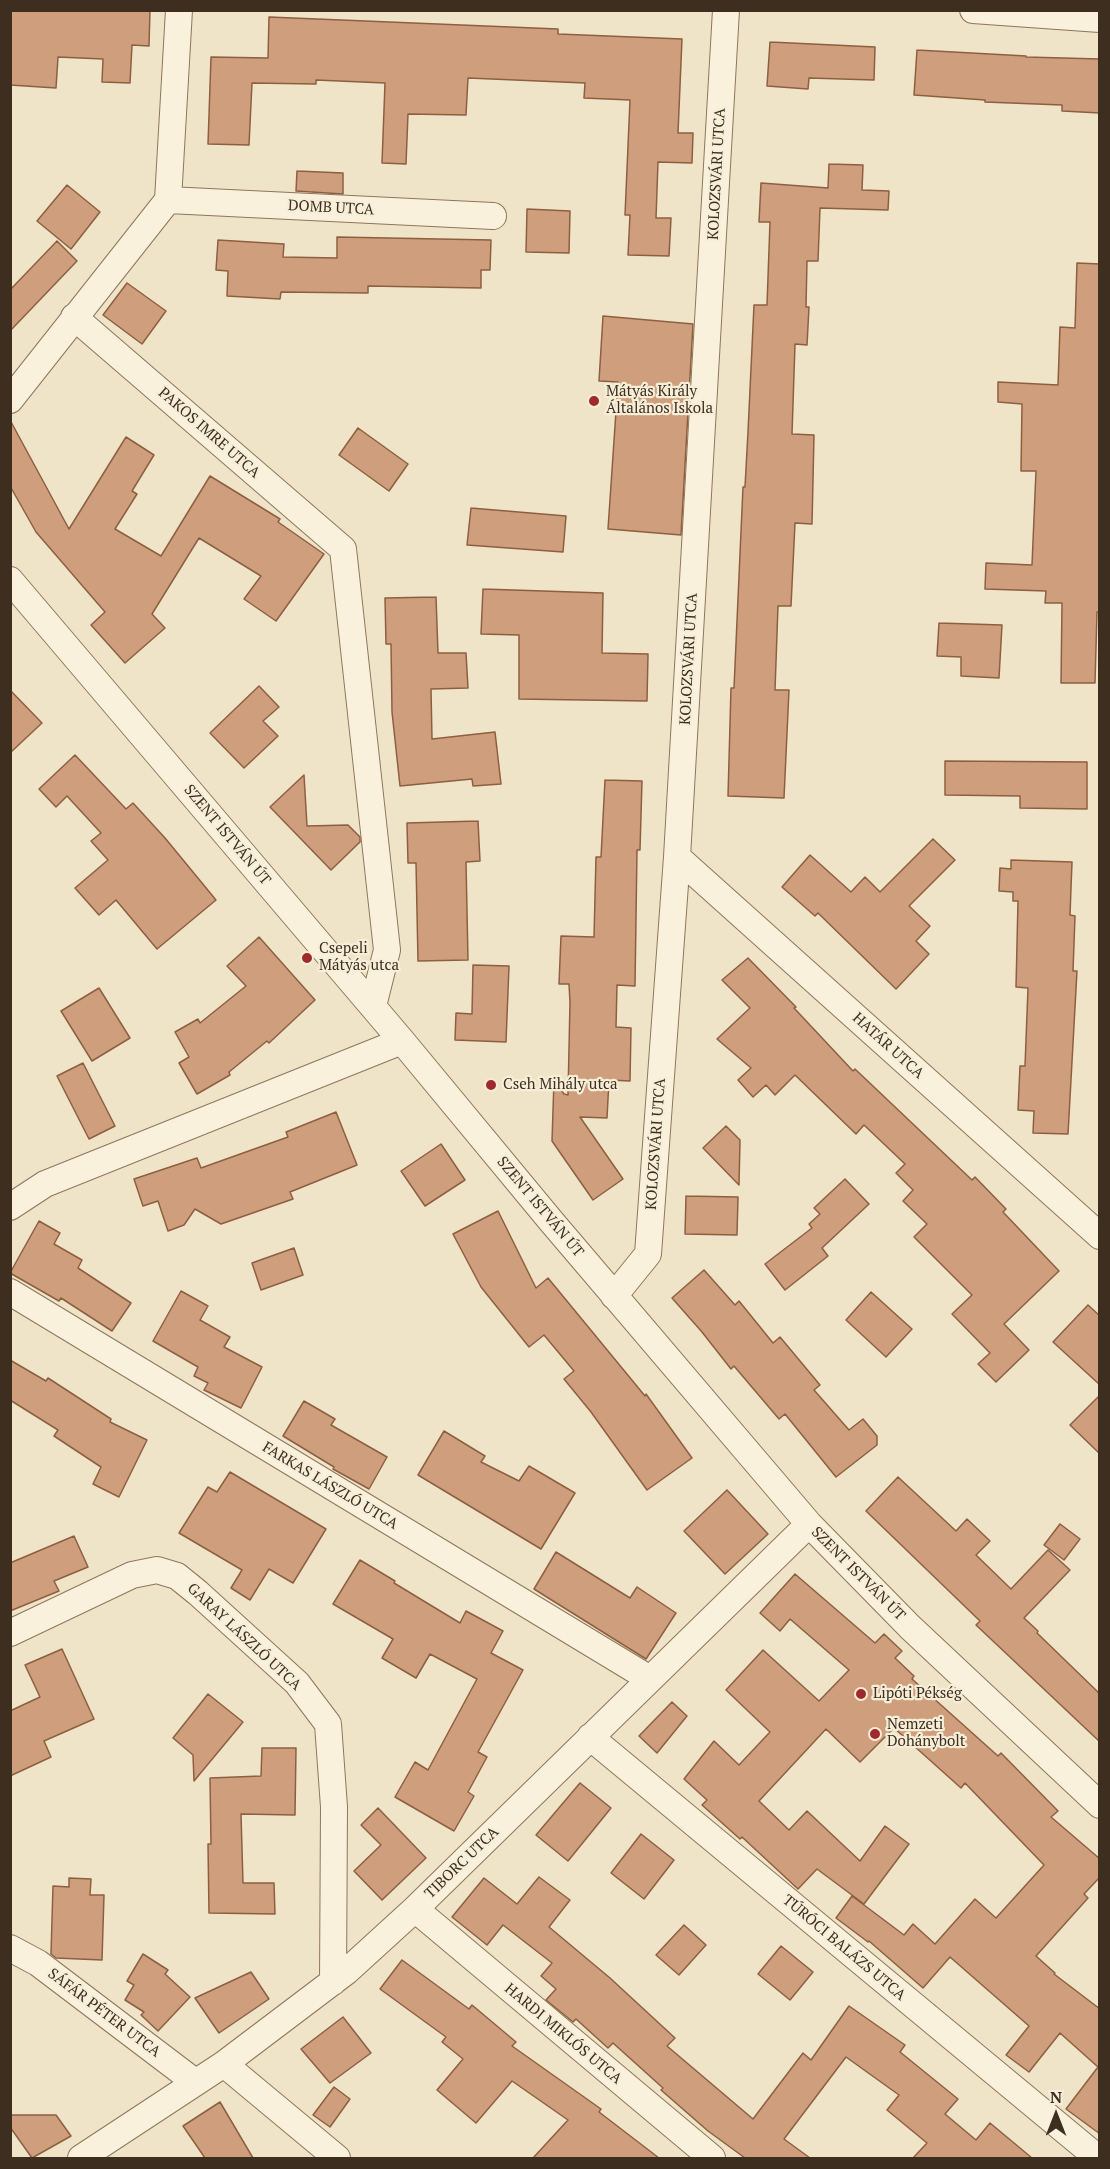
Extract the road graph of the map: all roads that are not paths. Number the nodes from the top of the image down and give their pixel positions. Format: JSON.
{"nodes":[{"id":1,"x":179,"y":10,"type":"edge"},
{"id":2,"x":726,"y":10,"type":"edge"},
{"id":3,"x":973,"y":10,"type":"edge"},
{"id":4,"x":1100,"y":19,"type":"edge"},
{"id":5,"x":168,"y":200,"type":"junction"},
{"id":6,"x":493,"y":216,"type":"dead end"},
{"id":7,"x":74,"y":317,"type":"junction"},
{"id":8,"x":10,"y":400,"type":"edge"},
{"id":9,"x":10,"y":580,"type":"edge"},
{"id":10,"x":677,"y":857,"type":"junction"},
{"id":11,"x":373,"y":1006,"type":"junction"},
{"id":12,"x":402,"y":1041,"type":"junction"},
{"id":13,"x":10,"y":1207,"type":"edge"},
{"id":14,"x":1100,"y":1236,"type":"edge"},
{"id":15,"x":10,"y":1292,"type":"edge"},
{"id":16,"x":614,"y":1296,"type":"junction"},
{"id":17,"x":808,"y":1524,"type":"junction"},
{"id":18,"x":10,"y":1633,"type":"edge"},
{"id":19,"x":650,"y":1679,"type":"junction"},
{"id":20,"x":590,"y":1737,"type":"junction"},
{"id":21,"x":1100,"y":1805,"type":"edge"},
{"id":22,"x":415,"y":1909,"type":"junction"},
{"id":23,"x":10,"y":1948,"type":"edge"},
{"id":24,"x":333,"y":1982,"type":"junction"},
{"id":25,"x":224,"y":2064,"type":"junction"},
{"id":26,"x":195,"y":2082,"type":"junction"},
{"id":27,"x":81,"y":2158,"type":"edge"},
{"id":28,"x":337,"y":2158,"type":"edge"},
{"id":29,"x":712,"y":2158,"type":"edge"},
{"id":30,"x":1098,"y":2158,"type":"edge"}],
"edges":[{"from":1,"to":5,"type":"street"},
{"from":2,"to":10,"type":"street","name":"KOLOZSVÁRI UTCA"},
{"from":3,"to":4,"type":"street"},
{"from":5,"to":6,"type":"street","name":"DOMB UTCA"},
{"from":5,"to":7,"type":"street"},
{"from":7,"to":8,"type":"street"},
{"from":7,"to":11,"type":"street","name":"PAKOS IMRE UTCA"},
{"from":9,"to":11,"type":"street","name":"SZENT ISTVÁN ÚT"},
{"from":10,"to":14,"type":"street","name":"HATÁR UTCA"},
{"from":10,"to":16,"type":"street","name":"KOLOZSVÁRI UTCA"},
{"from":11,"to":12,"type":"street","name":"SZENT ISTVÁN ÚT"},
{"from":12,"to":13,"type":"street"},
{"from":12,"to":16,"type":"street","name":"SZENT ISTVÁN ÚT"},
{"from":15,"to":19,"type":"street","name":"FARKAS LÁSZLÓ UTCA"},
{"from":16,"to":17,"type":"street","name":"SZENT ISTVÁN ÚT"},
{"from":17,"to":19,"type":"street","name":"TIBORC UTCA"},
{"from":17,"to":21,"type":"street","name":"SZENT ISTVÁN ÚT"},
{"from":18,"to":24,"type":"street","name":"GARAY LÁSZLÓ UTCA"},
{"from":19,"to":20,"type":"street","name":"TIBORC UTCA"},
{"from":20,"to":22,"type":"street","name":"TIBORC UTCA"},
{"from":20,"to":30,"type":"street","name":"TÚRÓCI BALÁZS UTCA"},
{"from":22,"to":24,"type":"street","name":"TIBORC UTCA"},
{"from":22,"to":29,"type":"street","name":"HARDI MIKLÓS UTCA"},
{"from":23,"to":26,"type":"street","name":"SÁFÁR PÉTER UTCA"},
{"from":24,"to":25,"type":"street","name":"TIBORC UTCA"},
{"from":25,"to":26,"type":"street","name":"TIBORC UTCA"},
{"from":25,"to":28,"type":"street"},
{"from":26,"to":27,"type":"street","name":"TIBORC UTCA"}]}
